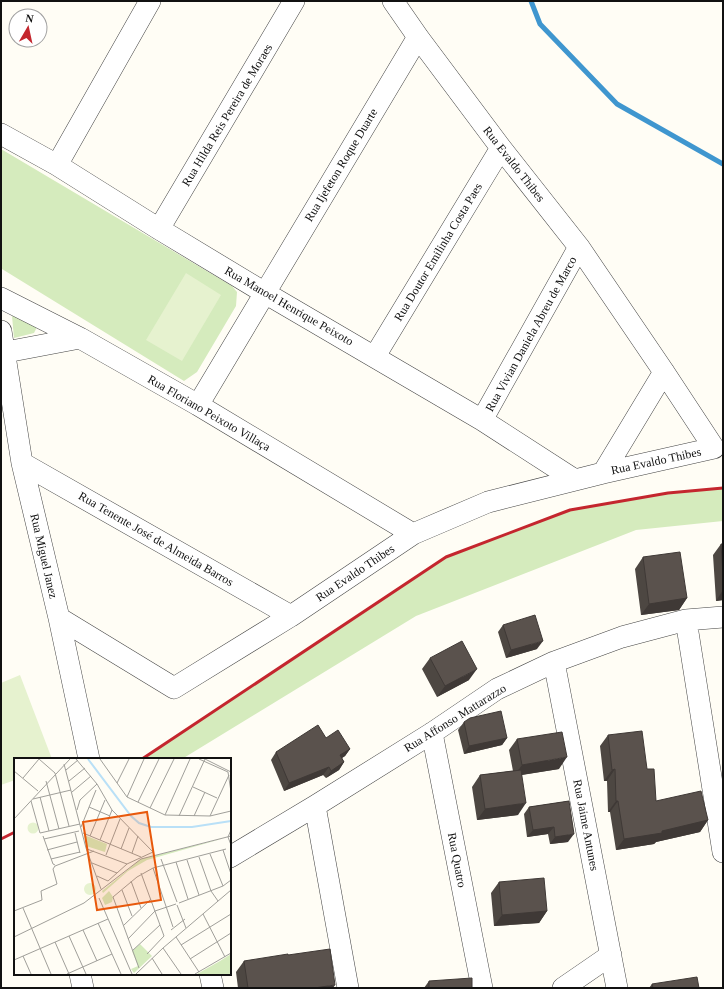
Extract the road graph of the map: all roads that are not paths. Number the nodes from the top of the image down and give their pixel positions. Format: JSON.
{"nodes":[{"id":1,"x":150,"y":1,"type":"edge"},
{"id":2,"x":294,"y":1,"type":"edge"},
{"id":3,"x":392,"y":1,"type":"edge"},
{"id":4,"x":418,"y":37,"type":"junction"},
{"id":5,"x":1,"y":134,"type":"edge"},
{"id":6,"x":501,"y":148,"type":"junction"},
{"id":7,"x":56,"y":165,"type":"junction"},
{"id":8,"x":159,"y":230,"type":"junction"},
{"id":9,"x":579,"y":247,"type":"junction"},
{"id":10,"x":265,"y":293,"type":"junction"},
{"id":11,"x":1,"y":298,"type":"edge"},
{"id":12,"x":1,"y":331,"type":"edge"},
{"id":13,"x":80,"y":338,"type":"junction"},
{"id":14,"x":3,"y":353,"type":"edge"},
{"id":15,"x":375,"y":356,"type":"junction"},
{"id":16,"x":664,"y":372,"type":"junction"},
{"id":17,"x":198,"y":405,"type":"junction"},
{"id":18,"x":482,"y":420,"type":"junction"},
{"id":19,"x":22,"y":463,"type":"junction"},
{"id":20,"x":603,"y":473,"type":"junction"},
{"id":21,"x":575,"y":480,"type":"junction"},
{"id":22,"x":413,"y":534,"type":"junction"},
{"id":23,"x":291,"y":616,"type":"junction"},
{"id":24,"x":723,"y":617,"type":"edge"},
{"id":25,"x":59,"y":618,"type":"junction"},
{"id":26,"x":686,"y":620,"type":"junction"},
{"id":27,"x":554,"y":662,"type":"junction"},
{"id":28,"x":432,"y":733,"type":"junction"},
{"id":29,"x":89,"y":758,"type":"edge"},
{"id":30,"x":315,"y":806,"type":"junction"},
{"id":31,"x":723,"y":852,"type":"edge"},
{"id":32,"x":231,"y":856,"type":"edge"},
{"id":33,"x":611,"y":955,"type":"junction"},
{"id":34,"x":80,"y":975,"type":"edge"},
{"id":35,"x":210,"y":975,"type":"edge"},
{"id":36,"x":83,"y":988,"type":"edge"},
{"id":37,"x":213,"y":988,"type":"edge"},
{"id":38,"x":348,"y":988,"type":"edge"},
{"id":39,"x":482,"y":988,"type":"edge"},
{"id":40,"x":563,"y":988,"type":"edge"},
{"id":41,"x":617,"y":988,"type":"edge"}],
"edges":[{"from":1,"to":7,"type":"street"},
{"from":2,"to":8,"type":"street","name":"Rua Hilda Reis Pereira de Moraes"},
{"from":3,"to":4,"type":"street","name":"Rua Evaldo Thibes"},
{"from":4,"to":6,"type":"street","name":"Rua Evaldo Thibes"},
{"from":4,"to":10,"type":"street","name":"Rua Ijefeton Roque Duarte"},
{"from":5,"to":7,"type":"street","name":"Rua Manoel Henrique Peixoto"},
{"from":6,"to":9,"type":"street","name":"Rua Evaldo Thibes"},
{"from":6,"to":15,"type":"street","name":"Rua Doutor Emilinha Costa Paes"},
{"from":7,"to":8,"type":"street","name":"Rua Manoel Henrique Peixoto"},
{"from":8,"to":10,"type":"street","name":"Rua Manoel Henrique Peixoto"},
{"from":9,"to":16,"type":"street","name":"Rua Evaldo Thibes"},
{"from":9,"to":18,"type":"street","name":"Rua Vivian Daniela Abreu de Marco"},
{"from":10,"to":15,"type":"street","name":"Rua Manoel Henrique Peixoto"},
{"from":10,"to":17,"type":"street","name":"Rua Ijefeton Roque Duarte"},
{"from":11,"to":13,"type":"street","name":"Rua Floriano Peixoto Villaça"},
{"from":12,"to":14,"type":"street","name":"Rua Miguel Janez"},
{"from":13,"to":14,"type":"street"},
{"from":13,"to":17,"type":"street","name":"Rua Floriano Peixoto Villaça"},
{"from":14,"to":19,"type":"street","name":"Rua Miguel Janez"},
{"from":15,"to":18,"type":"street","name":"Rua Manoel Henrique Peixoto"},
{"from":16,"to":20,"type":"street"},
{"from":16,"to":20,"type":"street","name":"Rua Evaldo Thibes"},
{"from":17,"to":22,"type":"street","name":"Rua Floriano Peixoto Villaça"},
{"from":18,"to":21,"type":"street","name":"Rua Manoel Henrique Peixoto"},
{"from":19,"to":23,"type":"street","name":"Rua Tenente José de Almeida Barros"},
{"from":19,"to":25,"type":"street","name":"Rua Miguel Janez"},
{"from":20,"to":21,"type":"street","name":"Rua Evaldo Thibes"},
{"from":21,"to":22,"type":"street","name":"Rua Evaldo Thibes"},
{"from":22,"to":23,"type":"street","name":"Rua Evaldo Thibes"},
{"from":23,"to":25,"type":"street","name":"Rua Evaldo Thibes"},
{"from":24,"to":26,"type":"street","name":"Rua Affonso Mattarazzo"},
{"from":25,"to":29,"type":"street","name":"Rua Miguel Janez"},
{"from":26,"to":27,"type":"street","name":"Rua Affonso Mattarazzo"},
{"from":26,"to":31,"type":"street"},
{"from":27,"to":28,"type":"street","name":"Rua Affonso Mattarazzo"},
{"from":27,"to":33,"type":"street","name":"Rua Jaime Antunes"},
{"from":28,"to":30,"type":"street","name":"Rua Affonso Mattarazzo"},
{"from":28,"to":39,"type":"street","name":"Rua Quatro"},
{"from":30,"to":32,"type":"street","name":"Rua Affonso Mattarazzo"},
{"from":30,"to":38,"type":"street"},
{"from":33,"to":40,"type":"street"},
{"from":33,"to":41,"type":"street","name":"Rua Jaime Antunes"},
{"from":34,"to":36,"type":"street"},
{"from":35,"to":37,"type":"street"}]}
